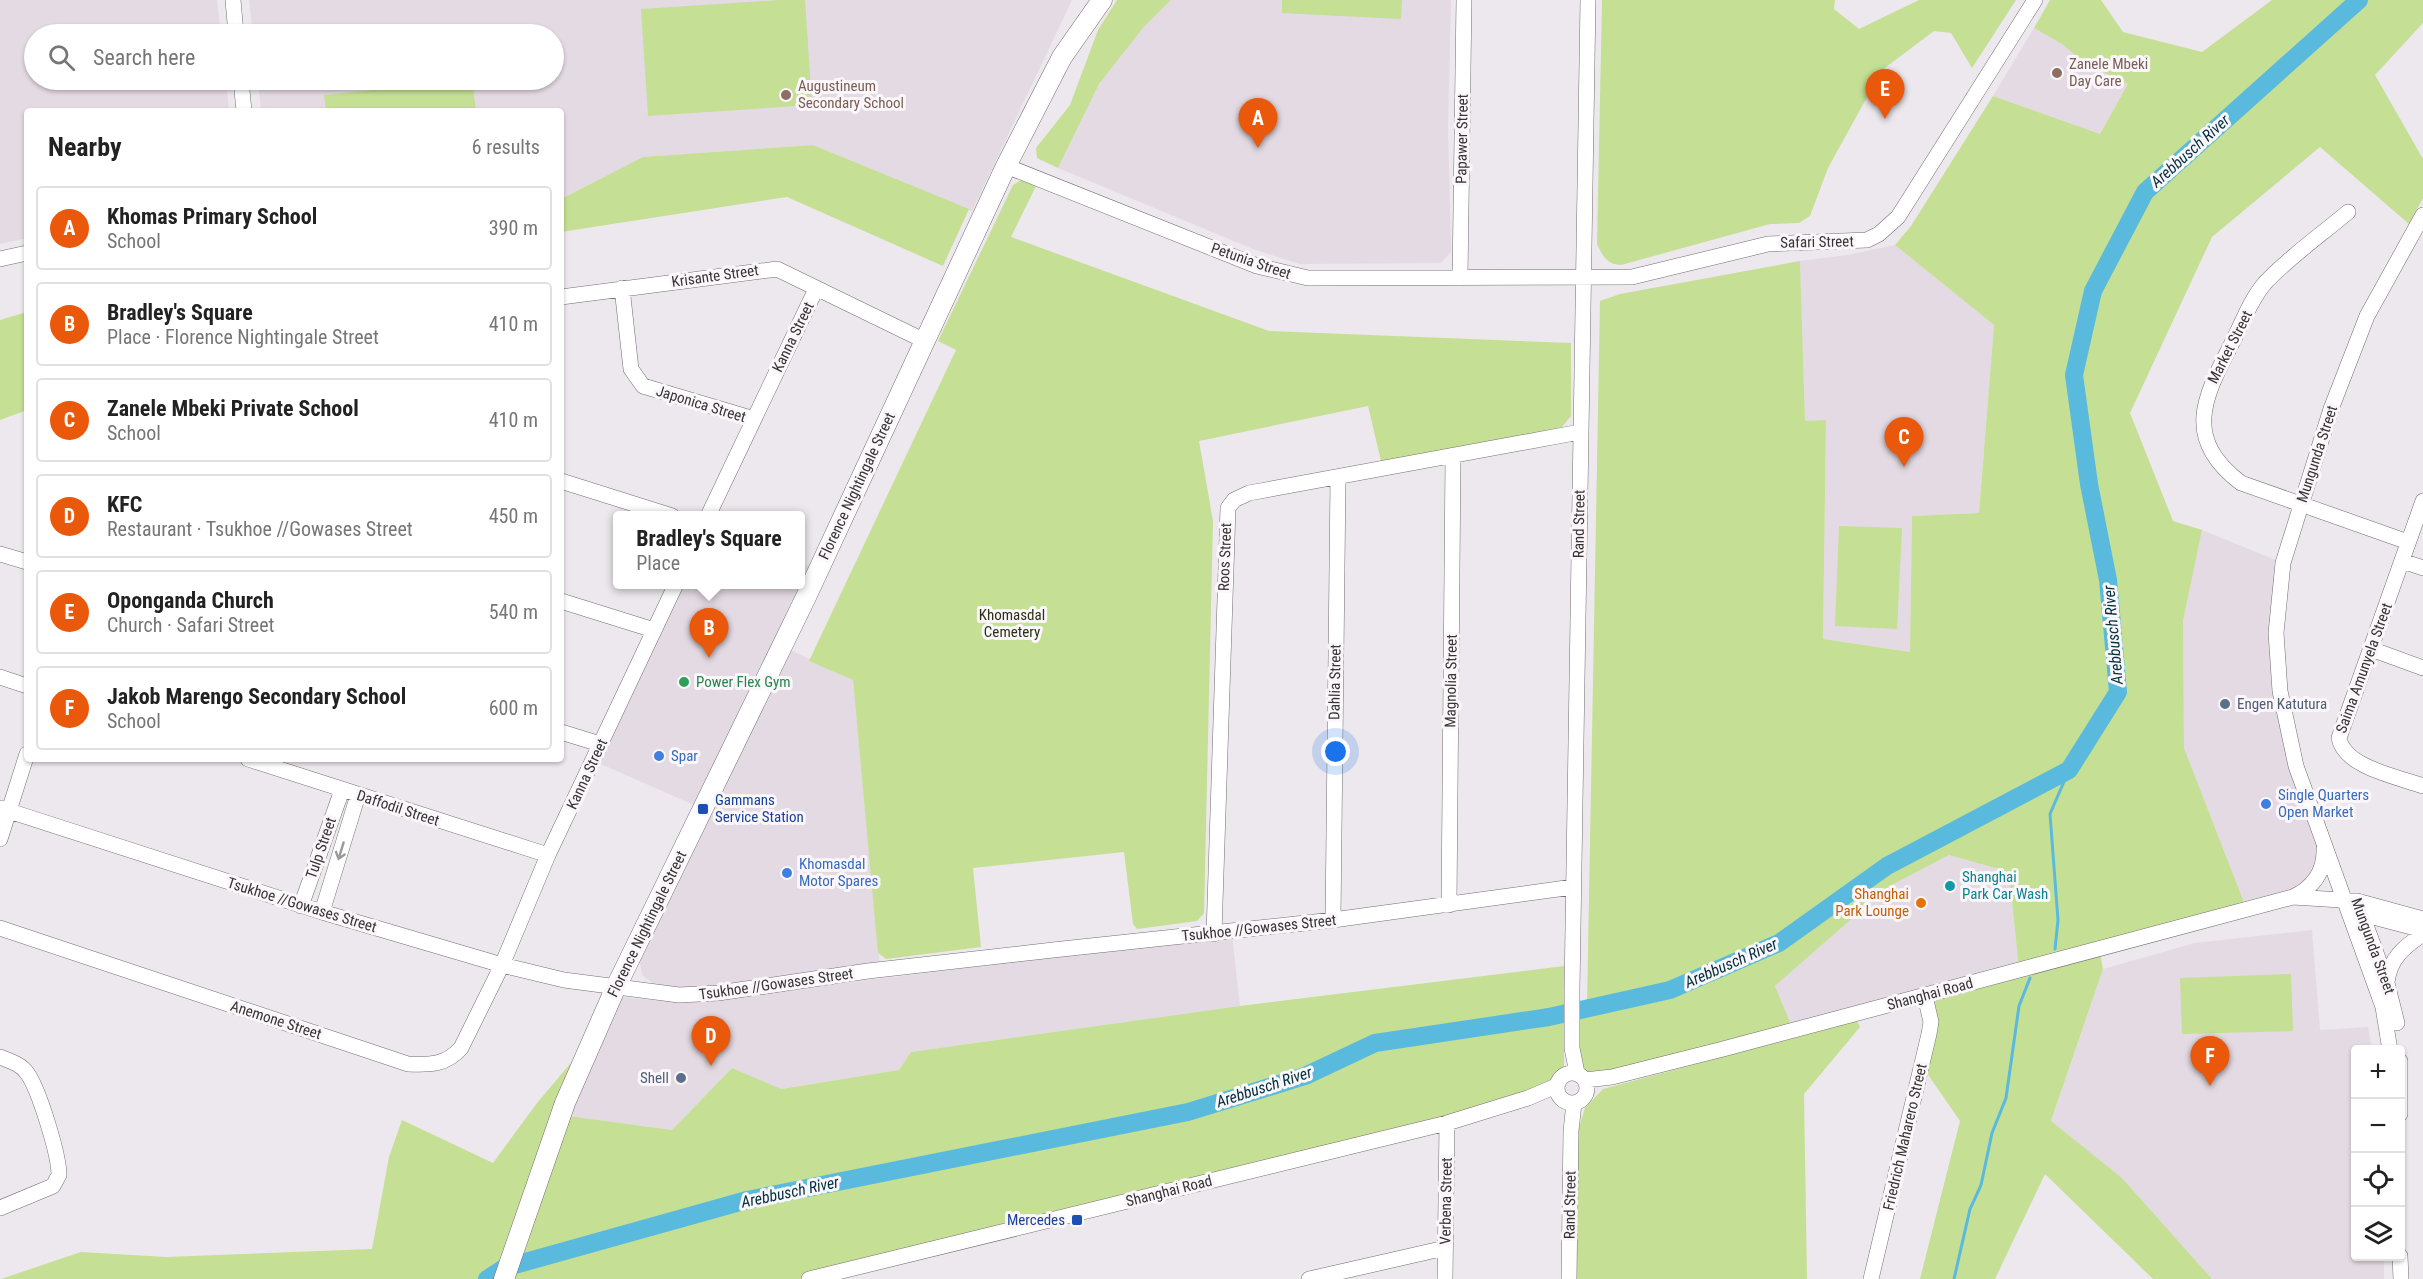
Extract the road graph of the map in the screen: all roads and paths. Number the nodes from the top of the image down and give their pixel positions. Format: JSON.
{"nodes":[{"id":1,"x":233,"y":0,"type":"edge"},
{"id":2,"x":1102,"y":0,"type":"edge"},
{"id":3,"x":1464,"y":0,"type":"edge"},
{"id":4,"x":1588,"y":0,"type":"edge"},
{"id":5,"x":2035,"y":0,"type":"edge"},
{"id":6,"x":235,"y":24,"type":"edge"},
{"id":7,"x":242,"y":90,"type":"edge"},
{"id":8,"x":244,"y":108,"type":"edge"},
{"id":9,"x":1006,"y":166,"type":"junction"},
{"id":10,"x":2348,"y":212,"type":"dead end"},
{"id":11,"x":2423,"y":215,"type":"edge"},
{"id":12,"x":24,"y":254,"type":"edge"},
{"id":13,"x":0,"y":259,"type":"edge"},
{"id":14,"x":1460,"y":278,"type":"junction"},
{"id":15,"x":1583,"y":279,"type":"junction"},
{"id":16,"x":622,"y":288,"type":"junction"},
{"id":17,"x":816,"y":289,"type":"junction"},
{"id":18,"x":564,"y":297,"type":"edge"},
{"id":19,"x":924,"y":341,"type":"junction"},
{"id":20,"x":753,"y":419,"type":"junction"},
{"id":21,"x":1580,"y":432,"type":"junction"},
{"id":22,"x":1454,"y":458,"type":"junction"},
{"id":23,"x":1338,"y":479,"type":"junction"},
{"id":24,"x":564,"y":481,"type":"edge"},
{"id":25,"x":2423,"y":501,"type":"edge"},
{"id":26,"x":2300,"y":503,"type":"junction"},
{"id":27,"x":657,"y":511,"type":"edge"},
{"id":28,"x":710,"y":511,"type":"edge"},
{"id":29,"x":2408,"y":542,"type":"junction"},
{"id":30,"x":0,"y":554,"type":"edge"},
{"id":31,"x":24,"y":561,"type":"edge"},
{"id":32,"x":2402,"y":561,"type":"junction"},
{"id":33,"x":2423,"y":568,"type":"edge"},
{"id":34,"x":674,"y":589,"type":"edge"},
{"id":35,"x":564,"y":602,"type":"edge"},
{"id":36,"x":654,"y":630,"type":"junction"},
{"id":37,"x":2371,"y":649,"type":"junction"},
{"id":38,"x":2423,"y":668,"type":"edge"},
{"id":39,"x":0,"y":677,"type":"edge"},
{"id":40,"x":24,"y":685,"type":"edge"},
{"id":41,"x":2283,"y":710,"type":"junction"},
{"id":42,"x":564,"y":733,"type":"edge"},
{"id":43,"x":600,"y":744,"type":"junction"},
{"id":44,"x":24,"y":761,"type":"edge"},
{"id":45,"x":258,"y":762,"type":"edge"},
{"id":46,"x":2423,"y":786,"type":"edge"},
{"id":47,"x":342,"y":790,"type":"junction"},
{"id":48,"x":358,"y":795,"type":"junction"},
{"id":49,"x":4,"y":810,"type":"edge"},
{"id":50,"x":0,"y":839,"type":"edge"},
{"id":51,"x":2324,"y":839,"type":"junction"},
{"id":52,"x":548,"y":855,"type":"junction"},
{"id":53,"x":1574,"y":887,"type":"junction"},
{"id":54,"x":2293,"y":897,"type":"junction"},
{"id":55,"x":1449,"y":905,"type":"junction"},
{"id":56,"x":301,"y":906,"type":"junction"},
{"id":57,"x":2353,"y":906,"type":"junction"},
{"id":58,"x":2247,"y":910,"type":"junction"},
{"id":59,"x":322,"y":912,"type":"junction"},
{"id":60,"x":2423,"y":919,"type":"edge"},
{"id":61,"x":1333,"y":920,"type":"junction"},
{"id":62,"x":0,"y":928,"type":"edge"},
{"id":63,"x":2423,"y":932,"type":"edge"},
{"id":64,"x":1214,"y":934,"type":"junction"},
{"id":65,"x":502,"y":965,"type":"junction"},
{"id":66,"x":2387,"y":983,"type":"junction"},
{"id":67,"x":615,"y":989,"type":"junction"},
{"id":68,"x":1925,"y":996,"type":"junction"},
{"id":69,"x":2389,"y":1045,"type":"edge"},
{"id":70,"x":2399,"y":1045,"type":"edge"},
{"id":71,"x":0,"y":1057,"type":"edge"},
{"id":72,"x":1571,"y":1088,"type":"junction"},
{"id":73,"x":1447,"y":1123,"type":"junction"},
{"id":74,"x":0,"y":1208,"type":"edge"},
{"id":75,"x":1445,"y":1248,"type":"junction"},
{"id":76,"x":2400,"y":1261,"type":"edge"},
{"id":77,"x":835,"y":1276,"type":"edge"},
{"id":78,"x":504,"y":1279,"type":"edge"},
{"id":79,"x":809,"y":1279,"type":"edge"},
{"id":80,"x":1309,"y":1279,"type":"edge"},
{"id":81,"x":1445,"y":1279,"type":"edge"},
{"id":82,"x":1569,"y":1279,"type":"edge"},
{"id":83,"x":1871,"y":1279,"type":"edge"},
{"id":84,"x":2401,"y":1279,"type":"edge"}],
"edges":[{"from":1,"to":6,"type":"street"},
{"from":2,"to":9,"type":"main road","name":"Florence Nightingale Street"},
{"from":3,"to":14,"type":"street","name":"Papawer Street"},
{"from":4,"to":15,"type":"street","name":"Rand Street"},
{"from":5,"to":15,"type":"street","name":"Safari Street"},
{"from":7,"to":8,"type":"street"},
{"from":9,"to":14,"type":"street","name":"Petunia Street"},
{"from":9,"to":19,"type":"main road","name":"Florence Nightingale Street"},
{"from":10,"to":26,"type":"street","name":"Market Street"},
{"from":11,"to":26,"type":"street","name":"Mungunda Street"},
{"from":12,"to":13,"type":"street"},
{"from":14,"to":15,"type":"street","name":"Petunia Street"},
{"from":15,"to":21,"type":"street","name":"Rand Street"},
{"from":16,"to":17,"type":"street","name":"Krisante Street"},
{"from":16,"to":18,"type":"street","name":"Krisante Street"},
{"from":16,"to":20,"type":"street","name":"Japonica Street"},
{"from":17,"to":19,"type":"street","name":"Krisante Street"},
{"from":17,"to":20,"type":"street","name":"Kanna Street"},
{"from":19,"to":67,"type":"main road","name":"Florence Nightingale Street"},
{"from":20,"to":28,"type":"street","name":"Kanna Street"},
{"from":21,"to":22,"type":"street","name":"Roos Street"},
{"from":21,"to":53,"type":"street","name":"Rand Street"},
{"from":22,"to":23,"type":"street","name":"Roos Street"},
{"from":22,"to":55,"type":"street","name":"Magnolia Street"},
{"from":23,"to":61,"type":"street","name":"Dahlia Street"},
{"from":23,"to":64,"type":"street","name":"Roos Street"},
{"from":24,"to":27,"type":"street"},
{"from":25,"to":29,"type":"street","name":"Saima Amunyela Street"},
{"from":26,"to":29,"type":"street","name":"Market Street"},
{"from":26,"to":41,"type":"street","name":"Mungunda Street"},
{"from":29,"to":32,"type":"street","name":"Saima Amunyela Street"},
{"from":30,"to":31,"type":"street"},
{"from":32,"to":33,"type":"street"},
{"from":32,"to":37,"type":"street","name":"Saima Amunyela Street"},
{"from":34,"to":36,"type":"street","name":"Kanna Street"},
{"from":35,"to":36,"type":"street"},
{"from":36,"to":43,"type":"street","name":"Kanna Street"},
{"from":37,"to":38,"type":"street"},
{"from":37,"to":46,"type":"street","name":"Saima Amunyela Street"},
{"from":39,"to":40,"type":"street"},
{"from":41,"to":51,"type":"street","name":"Mungunda Street"},
{"from":41,"to":57,"type":"street","name":"Mungunda Street"},
{"from":42,"to":43,"type":"street"},
{"from":43,"to":52,"type":"street","name":"Kanna Street"},
{"from":44,"to":49,"type":"street"},
{"from":45,"to":47,"type":"street","name":"Daffodil Street"},
{"from":47,"to":48,"type":"street","name":"Daffodil Street"},
{"from":47,"to":56,"type":"street","name":"Tulp Street"},
{"from":48,"to":52,"type":"street","name":"Daffodil Street"},
{"from":48,"to":59,"type":"street","name":"Tulp Street","one_way":true},
{"from":49,"to":50,"type":"street"},
{"from":49,"to":56,"type":"street","name":"Tsukhoe //Gowases Street"},
{"from":51,"to":54,"type":"street"},
{"from":51,"to":57,"type":"street","name":"Mungunda Street"},
{"from":52,"to":65,"type":"street","name":"Kanna Street"},
{"from":53,"to":55,"type":"street","name":"Tsukhoe //Gowases Street"},
{"from":53,"to":72,"type":"street","name":"Rand Street"},
{"from":54,"to":57,"type":"street","name":"Shanghai Road"},
{"from":54,"to":58,"type":"street","name":"Shanghai Road"},
{"from":55,"to":61,"type":"street","name":"Tsukhoe //Gowases Street"},
{"from":56,"to":59,"type":"street","name":"Tsukhoe //Gowases Street"},
{"from":57,"to":58,"type":"street","name":"Shanghai Road"},
{"from":57,"to":60,"type":"street","name":"Shanghai Road"},
{"from":57,"to":63,"type":"street","name":"Shanghai Road"},
{"from":57,"to":66,"type":"street","name":"Mungunda Street"},
{"from":57,"to":69,"type":"street","name":"Mungunda Street"},
{"from":58,"to":68,"type":"street","name":"Shanghai Road"},
{"from":59,"to":65,"type":"street","name":"Tsukhoe //Gowases Street"},
{"from":61,"to":64,"type":"street","name":"Tsukhoe //Gowases Street"},
{"from":62,"to":65,"type":"street","name":"Anemone Street"},
{"from":63,"to":66,"type":"street"},
{"from":64,"to":67,"type":"street","name":"Tsukhoe //Gowases Street"},
{"from":65,"to":67,"type":"street","name":"Tsukhoe //Gowases Street"},
{"from":66,"to":70,"type":"street","name":"Mungunda Street"},
{"from":67,"to":78,"type":"main road","name":"Florence Nightingale Street"},
{"from":68,"to":72,"type":"street","name":"Shanghai Road"},
{"from":68,"to":83,"type":"street","name":"Friedrich Maharero Street"},
{"from":71,"to":74,"type":"street"},
{"from":72,"to":73,"type":"street","name":"Shanghai Road"},
{"from":72,"to":82,"type":"street","name":"Rand Street"},
{"from":73,"to":75,"type":"street","name":"Verbena Street"},
{"from":73,"to":77,"type":"street","name":"Shanghai Road"},
{"from":75,"to":80,"type":"street"},
{"from":75,"to":81,"type":"street","name":"Verbena Street"},
{"from":76,"to":84,"type":"street"},
{"from":77,"to":79,"type":"street","name":"Shanghai Road"}]}
